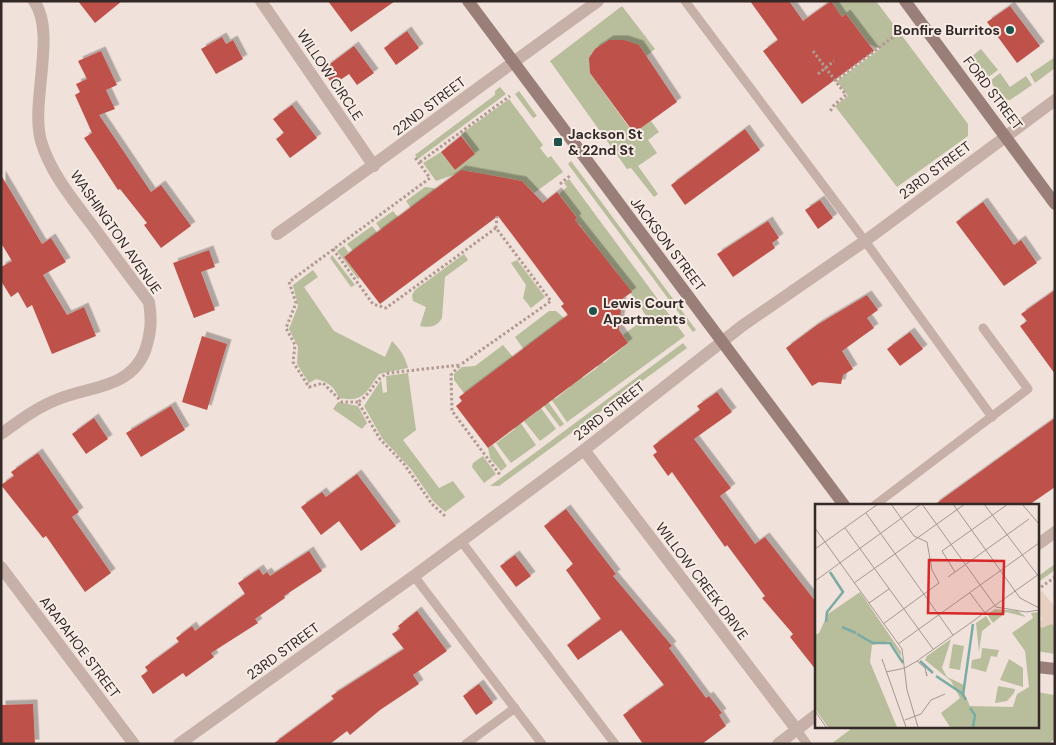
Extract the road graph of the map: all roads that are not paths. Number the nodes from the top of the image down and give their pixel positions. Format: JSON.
{"nodes":[{"id":1,"x":34,"y":1,"type":"edge"},
{"id":2,"x":261,"y":1,"type":"edge"},
{"id":3,"x":468,"y":1,"type":"edge"},
{"id":4,"x":598,"y":1,"type":"edge"},
{"id":5,"x":686,"y":1,"type":"edge"},
{"id":6,"x":905,"y":1,"type":"edge"},
{"id":7,"x":513,"y":62,"type":"junction"},
{"id":8,"x":1055,"y":100,"type":"edge"},
{"id":9,"x":1006,"y":136,"type":"junction"},
{"id":10,"x":374,"y":166,"type":"junction"},
{"id":11,"x":1055,"y":204,"type":"edge"},
{"id":12,"x":277,"y":234,"type":"dead end"},
{"id":13,"x":865,"y":241,"type":"junction"},
{"id":14,"x":983,"y":328,"type":"dead end"},
{"id":15,"x":723,"y":341,"type":"junction"},
{"id":16,"x":992,"y":417,"type":"junction"},
{"id":17,"x":1,"y":434,"type":"edge"},
{"id":18,"x":584,"y":450,"type":"junction"},
{"id":19,"x":843,"y":504,"type":"edge"},
{"id":20,"x":876,"y":504,"type":"edge"},
{"id":21,"x":1055,"y":532,"type":"edge"},
{"id":22,"x":461,"y":541,"type":"junction"},
{"id":23,"x":1038,"y":544,"type":"edge"},
{"id":24,"x":1,"y":567,"type":"edge"},
{"id":25,"x":414,"y":576,"type":"junction"},
{"id":26,"x":1038,"y":667,"type":"edge"},
{"id":27,"x":1055,"y":669,"type":"edge"},
{"id":28,"x":515,"y":708,"type":"junction"},
{"id":29,"x":815,"y":716,"type":"edge"},
{"id":30,"x":797,"y":730,"type":"junction"},
{"id":31,"x":134,"y":744,"type":"edge"},
{"id":32,"x":179,"y":744,"type":"edge"},
{"id":33,"x":466,"y":744,"type":"edge"},
{"id":34,"x":542,"y":744,"type":"edge"},
{"id":35,"x":615,"y":744,"type":"edge"},
{"id":36,"x":778,"y":744,"type":"edge"},
{"id":37,"x":807,"y":744,"type":"edge"}],
"edges":[{"from":1,"to":17,"type":"street","name":"WASHINGTON AVENUE"},
{"from":2,"to":10,"type":"street","name":"WILLOW CIRCLE"},
{"from":3,"to":7,"type":"main road","name":"JACKSON STREET"},
{"from":4,"to":7,"type":"street","name":"22ND STREET"},
{"from":5,"to":13,"type":"lane"},
{"from":6,"to":9,"type":"main road","name":"FORD STREET"},
{"from":7,"to":10,"type":"street","name":"22ND STREET"},
{"from":7,"to":15,"type":"main road","name":"JACKSON STREET"},
{"from":8,"to":9,"type":"street","name":"23RD STREET"},
{"from":9,"to":11,"type":"main road","name":"FORD STREET"},
{"from":9,"to":13,"type":"street","name":"23RD STREET"},
{"from":10,"to":12,"type":"street","name":"22ND STREET"},
{"from":13,"to":15,"type":"street","name":"23RD STREET"},
{"from":13,"to":16,"type":"lane"},
{"from":14,"to":16,"type":"lane"},
{"from":15,"to":18,"type":"street","name":"23RD STREET"},
{"from":15,"to":19,"type":"main road","name":"JACKSON STREET"},
{"from":16,"to":20,"type":"lane"},
{"from":18,"to":22,"type":"street","name":"23RD STREET"},
{"from":18,"to":30,"type":"street","name":"WILLOW CREEK DRIVE"},
{"from":21,"to":23,"type":"street"},
{"from":22,"to":25,"type":"street","name":"23RD STREET"},
{"from":22,"to":35,"type":"lane"},
{"from":24,"to":31,"type":"street","name":"ARAPAHOE STREET"},
{"from":25,"to":28,"type":"lane"},
{"from":25,"to":32,"type":"street","name":"23RD STREET"},
{"from":26,"to":27,"type":"main road"},
{"from":28,"to":33,"type":"lane"},
{"from":28,"to":34,"type":"lane"},
{"from":29,"to":30,"type":"street"},
{"from":30,"to":36,"type":"street"},
{"from":30,"to":37,"type":"lane"}]}
